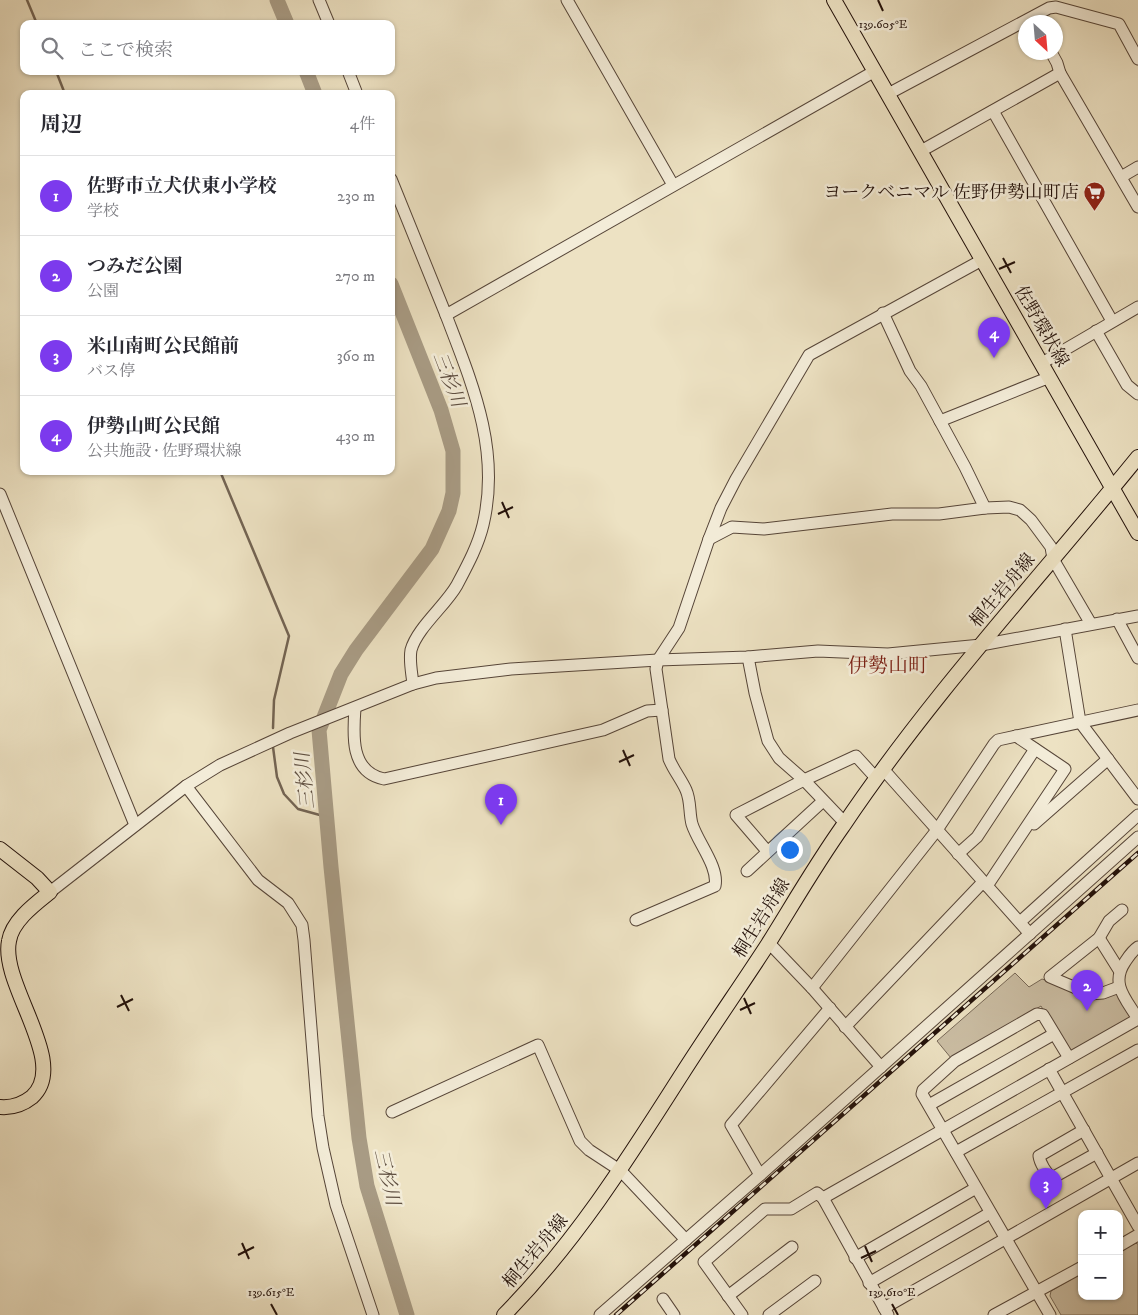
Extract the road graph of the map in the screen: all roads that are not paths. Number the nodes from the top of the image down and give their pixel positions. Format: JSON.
{"nodes":[{"id":1,"x":319,"y":0,"type":"edge"},
{"id":2,"x":567,"y":0,"type":"edge"},
{"id":3,"x":834,"y":0,"type":"edge"},
{"id":4,"x":1040,"y":15,"type":"edge"},
{"id":5,"x":327,"y":20,"type":"edge"},
{"id":6,"x":1018,"y":28,"type":"edge"},
{"id":7,"x":1138,"y":59,"type":"edge"},
{"id":8,"x":1055,"y":60,"type":"edge"},
{"id":9,"x":875,"y":71,"type":"junction"},
{"id":10,"x":1060,"y":73,"type":"junction"},
{"id":11,"x":350,"y":75,"type":"edge"},
{"id":12,"x":355,"y":90,"type":"edge"},
{"id":13,"x":888,"y":94,"type":"junction"},
{"id":14,"x":993,"y":111,"type":"junction"},
{"id":15,"x":921,"y":151,"type":"junction"},
{"id":16,"x":1138,"y":167,"type":"edge"},
{"id":17,"x":1121,"y":177,"type":"junction"},
{"id":18,"x":674,"y":185,"type":"junction"},
{"id":19,"x":395,"y":189,"type":"edge"},
{"id":20,"x":1138,"y":207,"type":"edge"},
{"id":21,"x":982,"y":260,"type":"junction"},
{"id":22,"x":1138,"y":307,"type":"edge"},
{"id":23,"x":883,"y":313,"type":"junction"},
{"id":24,"x":446,"y":315,"type":"junction"},
{"id":25,"x":1112,"y":321,"type":"junction"},
{"id":26,"x":1096,"y":331,"type":"junction"},
{"id":27,"x":1042,"y":363,"type":"junction"},
{"id":28,"x":1050,"y":377,"type":"junction"},
{"id":29,"x":1138,"y":394,"type":"edge"},
{"id":30,"x":940,"y":421,"type":"junction"},
{"id":31,"x":1138,"y":457,"type":"edge"},
{"id":32,"x":1112,"y":488,"type":"junction"},
{"id":33,"x":0,"y":494,"type":"edge"},
{"id":34,"x":985,"y":508,"type":"junction"},
{"id":35,"x":1138,"y":533,"type":"edge"},
{"id":36,"x":709,"y":539,"type":"junction"},
{"id":37,"x":1053,"y":559,"type":"junction"},
{"id":38,"x":1138,"y":616,"type":"edge"},
{"id":39,"x":1117,"y":619,"type":"junction"},
{"id":40,"x":1091,"y":624,"type":"junction"},
{"id":41,"x":1065,"y":629,"type":"junction"},
{"id":42,"x":980,"y":645,"type":"junction"},
{"id":43,"x":748,"y":657,"type":"junction"},
{"id":44,"x":1138,"y":658,"type":"edge"},
{"id":45,"x":658,"y":660,"type":"junction"},
{"id":46,"x":413,"y":684,"type":"junction"},
{"id":47,"x":355,"y":708,"type":"junction"},
{"id":48,"x":662,"y":710,"type":"junction"},
{"id":49,"x":1138,"y":710,"type":"edge"},
{"id":50,"x":1080,"y":722,"type":"junction"},
{"id":51,"x":1016,"y":736,"type":"junction"},
{"id":52,"x":1035,"y":749,"type":"junction"},
{"id":53,"x":1108,"y":759,"type":"junction"},
{"id":54,"x":880,"y":774,"type":"junction"},
{"id":55,"x":804,"y":780,"type":"junction"},
{"id":56,"x":186,"y":786,"type":"junction"},
{"id":57,"x":1138,"y":799,"type":"edge"},
{"id":58,"x":823,"y":801,"type":"junction"},
{"id":59,"x":1138,"y":816,"type":"edge"},
{"id":60,"x":844,"y":823,"type":"junction"},
{"id":61,"x":135,"y":825,"type":"junction"},
{"id":62,"x":937,"y":830,"type":"junction"},
{"id":63,"x":1022,"y":834,"type":"junction"},
{"id":64,"x":1138,"y":837,"type":"edge"},
{"id":65,"x":0,"y":849,"type":"edge"},
{"id":66,"x":767,"y":852,"type":"junction"},
{"id":67,"x":958,"y":854,"type":"junction"},
{"id":68,"x":747,"y":871,"type":"dead end"},
{"id":69,"x":985,"y":884,"type":"junction"},
{"id":70,"x":50,"y":892,"type":"junction"},
{"id":71,"x":1122,"y":910,"type":"dead end"},
{"id":72,"x":636,"y":920,"type":"dead end"},
{"id":73,"x":1020,"y":922,"type":"junction"},
{"id":74,"x":1030,"y":934,"type":"junction"},
{"id":75,"x":4,"y":938,"type":"edge"},
{"id":76,"x":1099,"y":938,"type":"junction"},
{"id":77,"x":769,"y":943,"type":"junction"},
{"id":78,"x":1138,"y":948,"type":"edge"},
{"id":79,"x":1119,"y":970,"type":"junction"},
{"id":80,"x":1118,"y":987,"type":"junction"},
{"id":81,"x":812,"y":988,"type":"junction"},
{"id":82,"x":830,"y":1008,"type":"junction"},
{"id":83,"x":1138,"y":1019,"type":"edge"},
{"id":84,"x":845,"y":1027,"type":"junction"},
{"id":85,"x":1054,"y":1034,"type":"junction"},
{"id":86,"x":1138,"y":1050,"type":"edge"},
{"id":87,"x":1069,"y":1058,"type":"junction"},
{"id":88,"x":881,"y":1067,"type":"junction"},
{"id":89,"x":1049,"y":1069,"type":"junction"},
{"id":90,"x":1062,"y":1092,"type":"junction"},
{"id":91,"x":929,"y":1105,"type":"junction"},
{"id":92,"x":0,"y":1107,"type":"edge"},
{"id":93,"x":392,"y":1112,"type":"dead end"},
{"id":94,"x":944,"y":1130,"type":"junction"},
{"id":95,"x":1084,"y":1130,"type":"junction"},
{"id":96,"x":956,"y":1152,"type":"junction"},
{"id":97,"x":1097,"y":1153,"type":"junction"},
{"id":98,"x":1138,"y":1163,"type":"edge"},
{"id":99,"x":621,"y":1171,"type":"junction"},
{"id":100,"x":760,"y":1175,"type":"junction"},
{"id":101,"x":1112,"y":1178,"type":"junction"},
{"id":102,"x":976,"y":1188,"type":"junction"},
{"id":103,"x":823,"y":1198,"type":"junction"},
{"id":104,"x":990,"y":1213,"type":"junction"},
{"id":105,"x":1138,"y":1226,"type":"edge"},
{"id":106,"x":1138,"y":1235,"type":"edge"},
{"id":107,"x":1006,"y":1239,"type":"junction"},
{"id":108,"x":686,"y":1240,"type":"junction"},
{"id":109,"x":1123,"y":1244,"type":"edge"},
{"id":110,"x":792,"y":1247,"type":"dead end"},
{"id":111,"x":855,"y":1258,"type":"junction"},
{"id":112,"x":1078,"y":1269,"type":"edge"},
{"id":113,"x":815,"y":1281,"type":"dead end"},
{"id":114,"x":870,"y":1283,"type":"junction"},
{"id":115,"x":1037,"y":1291,"type":"junction"},
{"id":116,"x":728,"y":1296,"type":"junction"},
{"id":117,"x":663,"y":1299,"type":"dead end"},
{"id":118,"x":1013,"y":1304,"type":"junction"},
{"id":119,"x":886,"y":1312,"type":"edge"},
{"id":120,"x":373,"y":1315,"type":"edge"},
{"id":121,"x":505,"y":1315,"type":"edge"},
{"id":122,"x":600,"y":1315,"type":"edge"},
{"id":123,"x":674,"y":1315,"type":"edge"},
{"id":124,"x":742,"y":1315,"type":"edge"},
{"id":125,"x":769,"y":1315,"type":"edge"},
{"id":126,"x":994,"y":1315,"type":"edge"},
{"id":127,"x":1019,"y":1315,"type":"edge"},
{"id":128,"x":1050,"y":1315,"type":"edge"}],
"edges":[{"from":1,"to":5,"type":"street"},
{"from":2,"to":18,"type":"street"},
{"from":3,"to":9,"type":"main road","name":"佐野環状線"},
{"from":4,"to":7,"type":"street"},
{"from":6,"to":13,"type":"street"},
{"from":8,"to":10,"type":"street"},
{"from":9,"to":13,"type":"main road","name":"佐野環状線"},
{"from":9,"to":18,"type":"street"},
{"from":10,"to":14,"type":"street"},
{"from":10,"to":17,"type":"street"},
{"from":11,"to":12,"type":"street"},
{"from":13,"to":15,"type":"main road","name":"佐野環状線"},
{"from":14,"to":15,"type":"street"},
{"from":14,"to":25,"type":"street"},
{"from":15,"to":21,"type":"main road","name":"佐野環状線"},
{"from":16,"to":17,"type":"street"},
{"from":17,"to":20,"type":"street"},
{"from":18,"to":24,"type":"street"},
{"from":19,"to":24,"type":"street"},
{"from":21,"to":23,"type":"street"},
{"from":21,"to":27,"type":"main road","name":"佐野環状線"},
{"from":22,"to":25,"type":"street"},
{"from":23,"to":30,"type":"street"},
{"from":23,"to":36,"type":"street"},
{"from":24,"to":46,"type":"street"},
{"from":25,"to":26,"type":"street"},
{"from":26,"to":27,"type":"street"},
{"from":26,"to":29,"type":"street"},
{"from":27,"to":28,"type":"main road","name":"佐野環状線"},
{"from":28,"to":30,"type":"street"},
{"from":28,"to":32,"type":"main road","name":"佐野環状線"},
{"from":30,"to":34,"type":"street"},
{"from":31,"to":32,"type":"main road","name":"桐生岩舟線"},
{"from":32,"to":35,"type":"main road","name":"佐野環状線"},
{"from":32,"to":37,"type":"main road","name":"桐生岩舟線"},
{"from":33,"to":61,"type":"street"},
{"from":34,"to":36,"type":"street"},
{"from":34,"to":37,"type":"street"},
{"from":36,"to":45,"type":"street"},
{"from":37,"to":40,"type":"street"},
{"from":37,"to":42,"type":"main road","name":"桐生岩舟線"},
{"from":38,"to":39,"type":"street"},
{"from":39,"to":40,"type":"street"},
{"from":39,"to":44,"type":"street"},
{"from":40,"to":41,"type":"street"},
{"from":41,"to":42,"type":"street"},
{"from":41,"to":50,"type":"street"},
{"from":42,"to":43,"type":"street"},
{"from":42,"to":54,"type":"main road","name":"桐生岩舟線"},
{"from":43,"to":45,"type":"street"},
{"from":43,"to":55,"type":"street"},
{"from":45,"to":46,"type":"street"},
{"from":45,"to":48,"type":"street"},
{"from":46,"to":47,"type":"street"},
{"from":47,"to":48,"type":"street"},
{"from":47,"to":56,"type":"street"},
{"from":48,"to":72,"type":"street"},
{"from":49,"to":50,"type":"street"},
{"from":50,"to":51,"type":"street"},
{"from":50,"to":53,"type":"street"},
{"from":51,"to":52,"type":"street"},
{"from":51,"to":62,"type":"street"},
{"from":52,"to":63,"type":"street"},
{"from":52,"to":67,"type":"street"},
{"from":53,"to":57,"type":"street"},
{"from":53,"to":63,"type":"street"},
{"from":54,"to":55,"type":"street"},
{"from":54,"to":60,"type":"main road","name":"桐生岩舟線"},
{"from":54,"to":62,"type":"street"},
{"from":55,"to":58,"type":"street"},
{"from":55,"to":66,"type":"street"},
{"from":56,"to":61,"type":"street"},
{"from":56,"to":120,"type":"street"},
{"from":58,"to":60,"type":"street"},
{"from":58,"to":66,"type":"street"},
{"from":59,"to":73,"type":"street"},
{"from":60,"to":77,"type":"main road","name":"桐生岩舟線"},
{"from":61,"to":70,"type":"street"},
{"from":62,"to":67,"type":"street"},
{"from":62,"to":81,"type":"street"},
{"from":63,"to":69,"type":"street"},
{"from":64,"to":74,"type":"street"},
{"from":65,"to":70,"type":"main road"},
{"from":66,"to":68,"type":"street"},
{"from":67,"to":69,"type":"street"},
{"from":69,"to":73,"type":"street"},
{"from":69,"to":84,"type":"street"},
{"from":70,"to":75,"type":"main road"},
{"from":71,"to":76,"type":"street"},
{"from":73,"to":74,"type":"street"},
{"from":74,"to":88,"type":"street"},
{"from":75,"to":92,"type":"main road"},
{"from":76,"to":79,"type":"street"},
{"from":76,"to":80,"type":"street"},
{"from":77,"to":81,"type":"street"},
{"from":77,"to":99,"type":"main road","name":"桐生岩舟線"},
{"from":78,"to":79,"type":"street"},
{"from":79,"to":80,"type":"street"},
{"from":80,"to":83,"type":"street"},
{"from":81,"to":82,"type":"street"},
{"from":82,"to":84,"type":"street"},
{"from":82,"to":100,"type":"street"},
{"from":83,"to":87,"type":"street"},
{"from":84,"to":88,"type":"street"},
{"from":85,"to":87,"type":"street"},
{"from":85,"to":91,"type":"street"},
{"from":85,"to":91,"type":"street"},
{"from":86,"to":90,"type":"street"},
{"from":87,"to":89,"type":"street"},
{"from":88,"to":100,"type":"street"},
{"from":89,"to":90,"type":"street"},
{"from":89,"to":94,"type":"street"},
{"from":90,"to":95,"type":"street"},
{"from":90,"to":96,"type":"street"},
{"from":91,"to":94,"type":"street"},
{"from":93,"to":99,"type":"street"},
{"from":94,"to":96,"type":"street"},
{"from":94,"to":103,"type":"street"},
{"from":95,"to":97,"type":"street"},
{"from":95,"to":97,"type":"street"},
{"from":96,"to":102,"type":"street"},
{"from":97,"to":101,"type":"street"},
{"from":98,"to":101,"type":"street"},
{"from":99,"to":108,"type":"street"},
{"from":99,"to":121,"type":"main road","name":"桐生岩舟線"},
{"from":100,"to":108,"type":"street"},
{"from":101,"to":105,"type":"street"},
{"from":101,"to":107,"type":"street"},
{"from":102,"to":104,"type":"street"},
{"from":102,"to":111,"type":"street"},
{"from":103,"to":111,"type":"street"},
{"from":103,"to":116,"type":"street"},
{"from":104,"to":107,"type":"street"},
{"from":104,"to":114,"type":"street"},
{"from":106,"to":109,"type":"street"},
{"from":107,"to":115,"type":"street"},
{"from":107,"to":119,"type":"street"},
{"from":108,"to":122,"type":"street"},
{"from":110,"to":116,"type":"street"},
{"from":111,"to":114,"type":"street"},
{"from":112,"to":115,"type":"street"},
{"from":113,"to":125,"type":"street"},
{"from":114,"to":119,"type":"street"},
{"from":115,"to":118,"type":"street"},
{"from":115,"to":128,"type":"street"},
{"from":116,"to":124,"type":"street"},
{"from":117,"to":123,"type":"street"},
{"from":118,"to":126,"type":"street"},
{"from":118,"to":127,"type":"street"}]}
